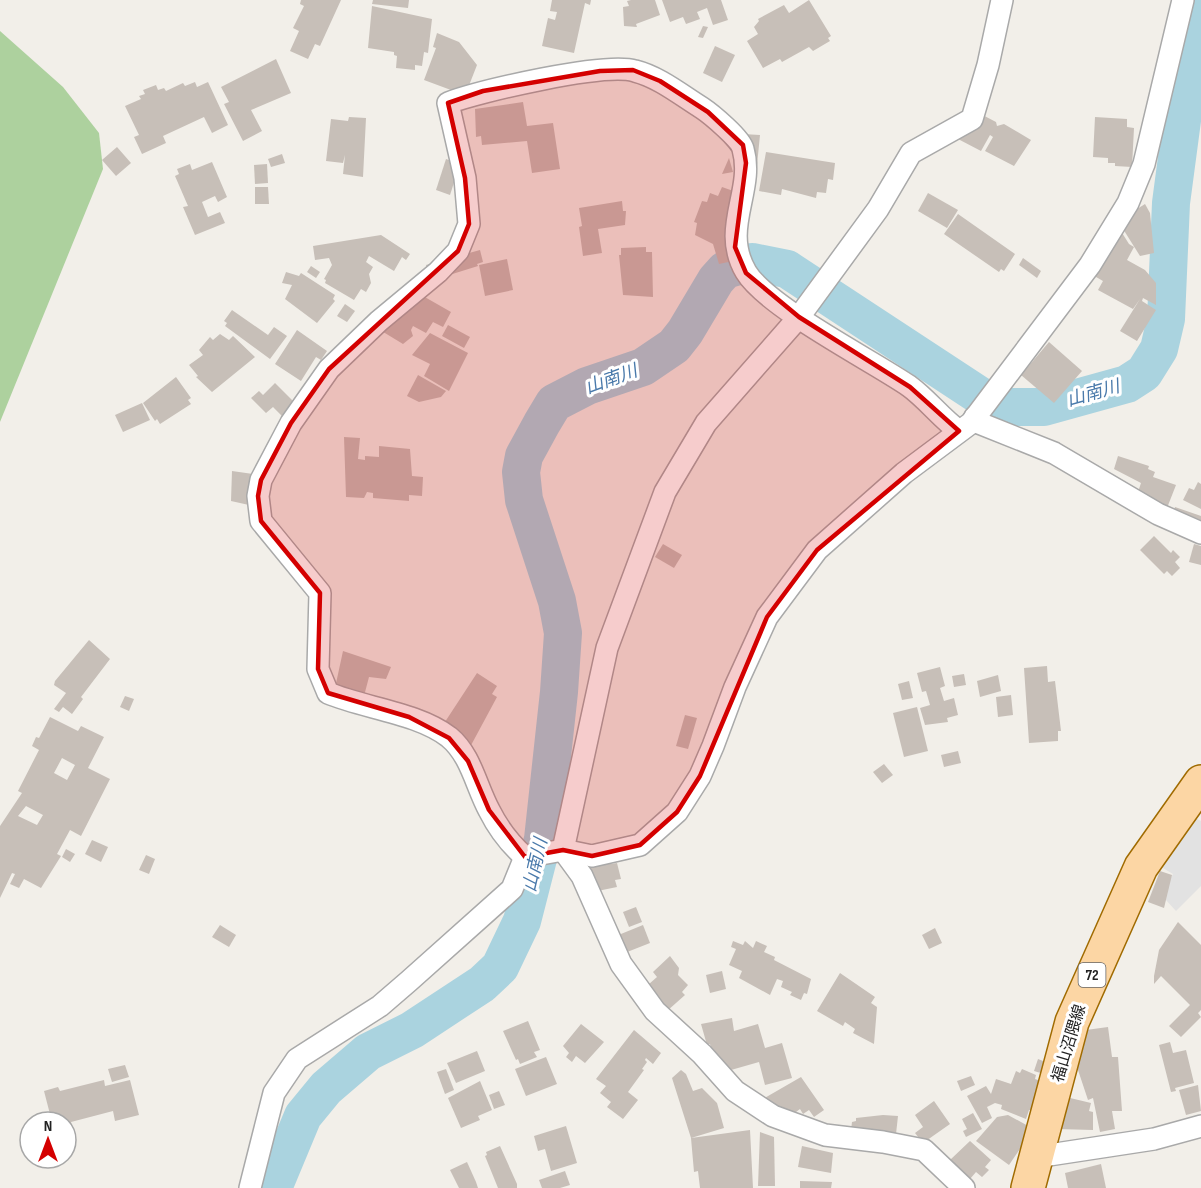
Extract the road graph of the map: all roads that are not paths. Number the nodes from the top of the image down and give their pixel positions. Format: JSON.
{"nodes":[{"id":1,"x":1002,"y":0,"type":"edge"},
{"id":2,"x":1183,"y":0,"type":"edge"},
{"id":3,"x":800,"y":317,"type":"junction"},
{"id":4,"x":967,"y":424,"type":"junction"},
{"id":5,"x":1201,"y":533,"type":"edge"},
{"id":6,"x":1201,"y":782,"type":"edge"},
{"id":7,"x":563,"y":850,"type":"junction"},
{"id":8,"x":525,"y":857,"type":"junction"},
{"id":9,"x":1201,"y":1126,"type":"edge"},
{"id":10,"x":1032,"y":1173,"type":"edge"},
{"id":11,"x":250,"y":1188,"type":"edge"},
{"id":12,"x":964,"y":1188,"type":"edge"}],
"edges":[{"from":1,"to":3,"type":"street"},
{"from":2,"to":4,"type":"street"},
{"from":3,"to":4,"type":"street"},
{"from":3,"to":7,"type":"street"},
{"from":3,"to":8,"type":"street"},
{"from":4,"to":5,"type":"street"},
{"from":4,"to":7,"type":"street"},
{"from":6,"to":10,"type":"main road","name":"福山沼隈線","number":"72"},
{"from":7,"to":8,"type":"street"},
{"from":7,"to":12,"type":"street"},
{"from":8,"to":11,"type":"street"},
{"from":9,"to":10,"type":"street"}]}
